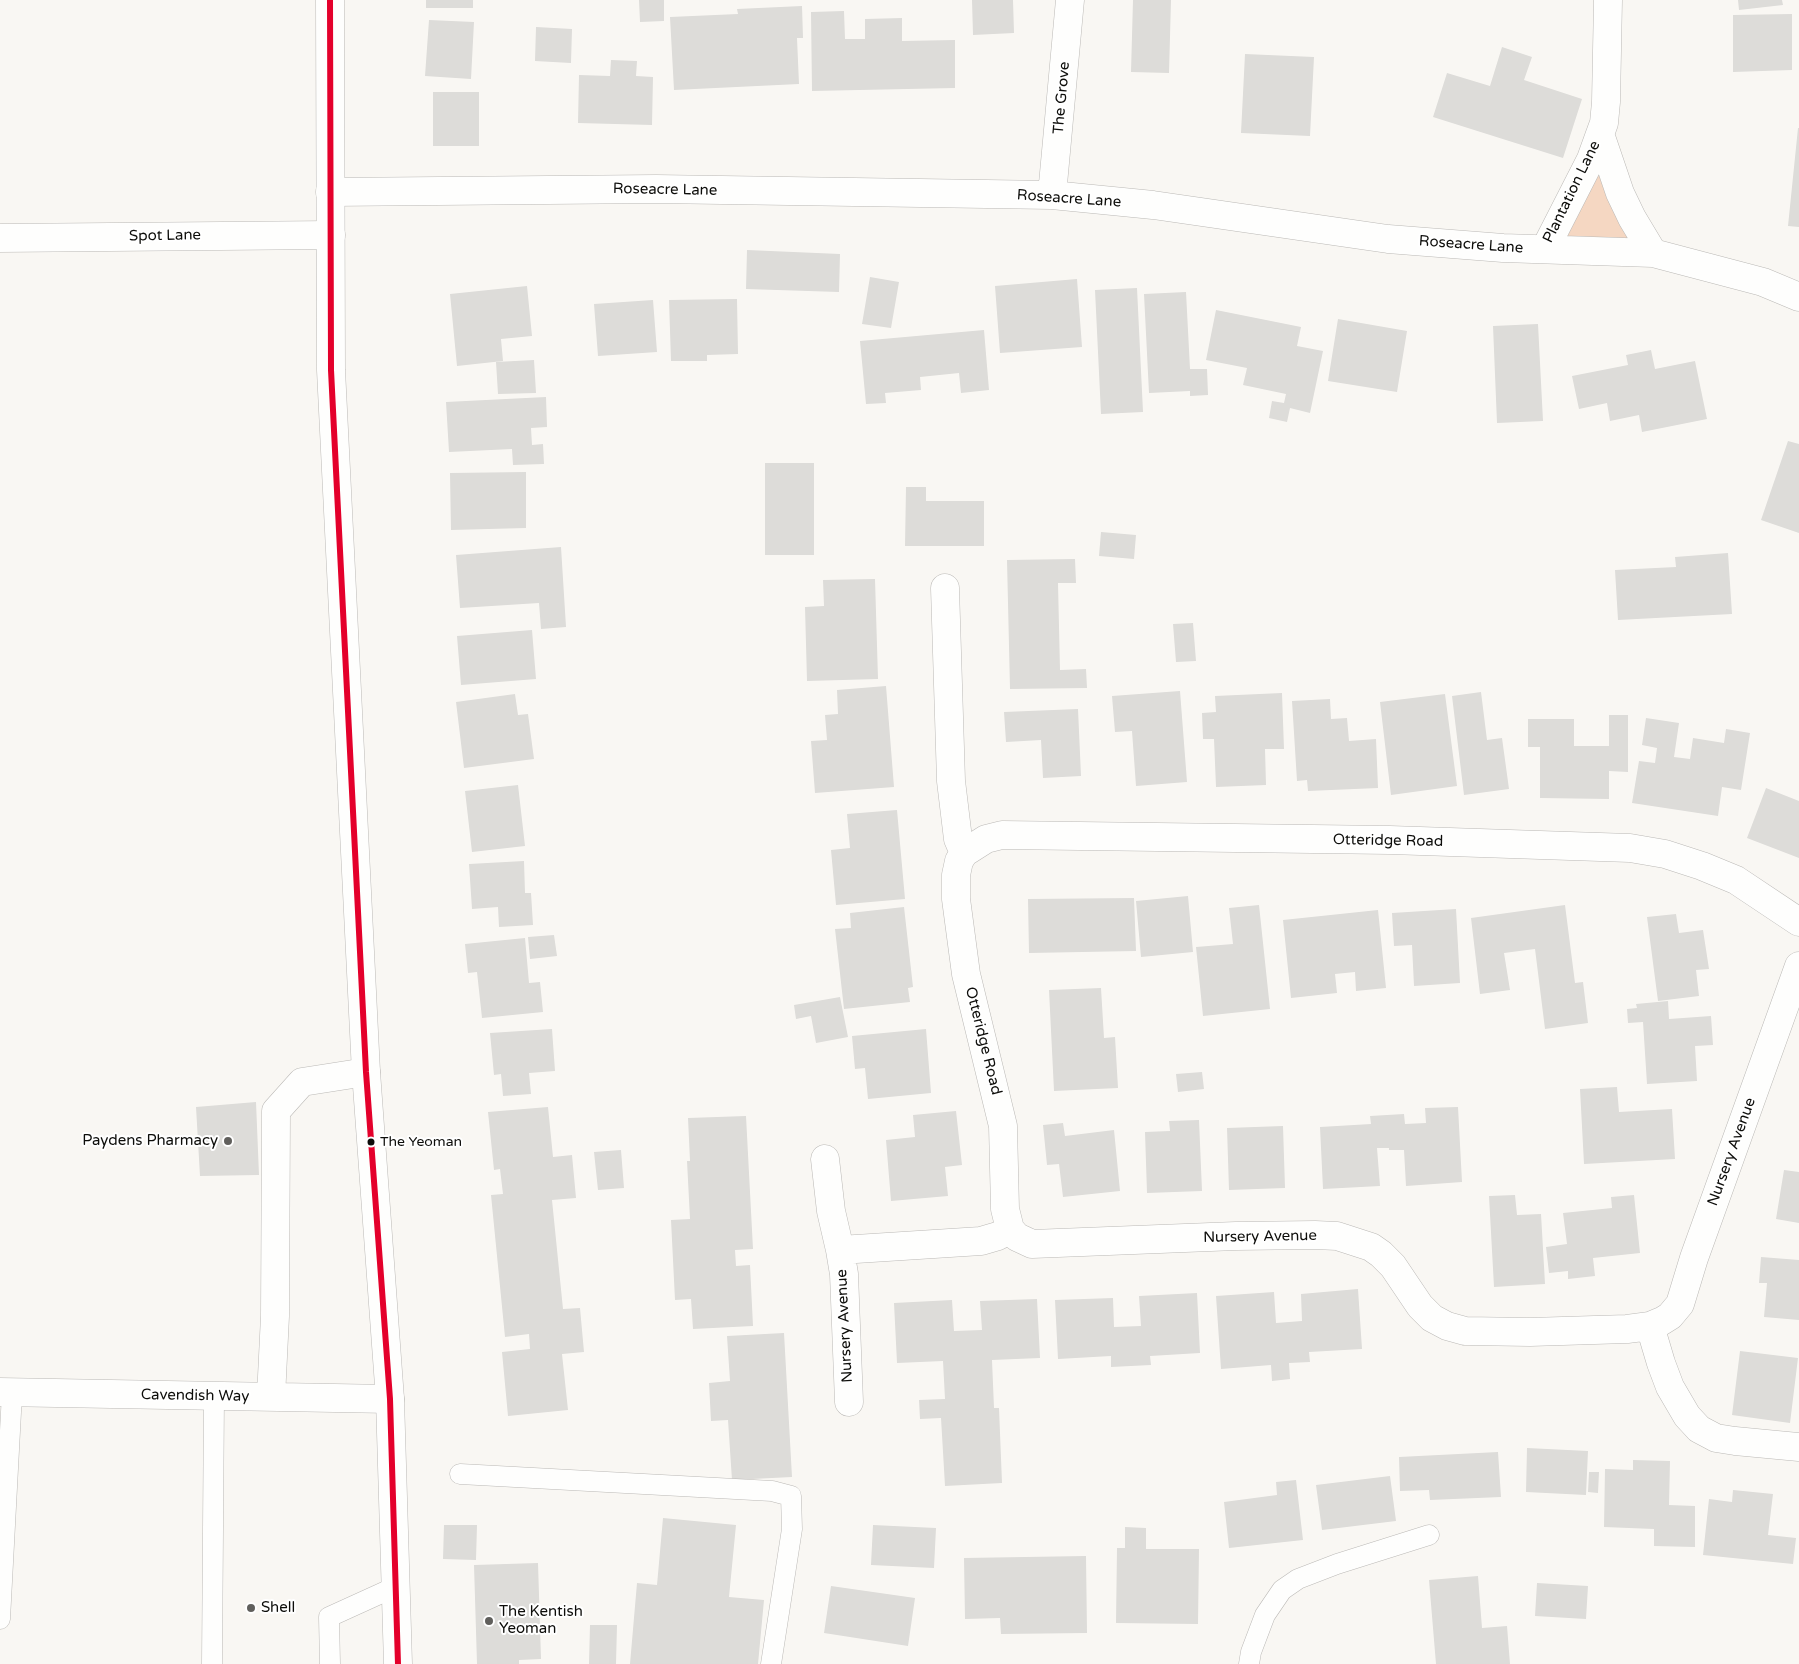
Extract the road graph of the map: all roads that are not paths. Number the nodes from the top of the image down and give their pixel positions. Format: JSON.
{"nodes":[{"id":1,"x":330,"y":0,"type":"edge"},
{"id":2,"x":1070,"y":0,"type":"edge"},
{"id":3,"x":1608,"y":0,"type":"edge"},
{"id":4,"x":1600,"y":134,"type":"junction"},
{"id":5,"x":330,"y":192,"type":"junction"},
{"id":6,"x":1052,"y":195,"type":"junction"},
{"id":7,"x":331,"y":235,"type":"junction"},
{"id":8,"x":0,"y":238,"type":"edge"},
{"id":9,"x":1545,"y":249,"type":"junction"},
{"id":10,"x":1653,"y":253,"type":"junction"},
{"id":11,"x":1799,"y":297,"type":"edge"},
{"id":12,"x":945,"y":588,"type":"dead end"},
{"id":13,"x":964,"y":853,"type":"junction"},
{"id":14,"x":1799,"y":922,"type":"edge"},
{"id":15,"x":1799,"y":966,"type":"edge"},
{"id":16,"x":366,"y":1072,"type":"junction"},
{"id":17,"x":825,"y":1159,"type":"dead end"},
{"id":18,"x":1010,"y":1229,"type":"junction"},
{"id":19,"x":840,"y":1250,"type":"junction"},
{"id":20,"x":1650,"y":1326,"type":"junction"},
{"id":21,"x":6,"y":1392,"type":"edge"},
{"id":22,"x":214,"y":1396,"type":"junction"},
{"id":23,"x":271,"y":1397,"type":"junction"},
{"id":24,"x":390,"y":1399,"type":"junction"},
{"id":25,"x":849,"y":1402,"type":"dead end"},
{"id":26,"x":1799,"y":1447,"type":"edge"},
{"id":27,"x":460,"y":1474,"type":"dead end"},
{"id":28,"x":1429,"y":1535,"type":"dead end"},
{"id":29,"x":394,"y":1587,"type":"junction"},
{"id":30,"x":0,"y":1619,"type":"edge"},
{"id":31,"x":212,"y":1664,"type":"edge"},
{"id":32,"x":330,"y":1664,"type":"edge"},
{"id":33,"x":398,"y":1664,"type":"edge"},
{"id":34,"x":771,"y":1664,"type":"edge"},
{"id":35,"x":1249,"y":1664,"type":"edge"}],
"edges":[{"from":1,"to":5,"type":"street"},
{"from":2,"to":6,"type":"street","name":"The Grove"},
{"from":3,"to":4,"type":"street","name":"Plantation Lane"},
{"from":4,"to":9,"type":"street","name":"Plantation Lane"},
{"from":4,"to":10,"type":"street","name":"Plantation Lane"},
{"from":5,"to":6,"type":"street","name":"Roseacre Lane"},
{"from":5,"to":7,"type":"street"},
{"from":6,"to":9,"type":"street","name":"Roseacre Lane"},
{"from":7,"to":8,"type":"street","name":"Spot Lane"},
{"from":7,"to":16,"type":"street"},
{"from":9,"to":10,"type":"street","name":"Roseacre Lane"},
{"from":10,"to":11,"type":"street","name":"Roseacre Lane"},
{"from":12,"to":13,"type":"street"},
{"from":13,"to":14,"type":"street","name":"Otteridge Road"},
{"from":13,"to":18,"type":"street","name":"Otteridge Road"},
{"from":15,"to":20,"type":"street","name":"Nursery Avenue"},
{"from":16,"to":23,"type":"street"},
{"from":16,"to":24,"type":"street"},
{"from":17,"to":19,"type":"street","name":"Nursery Avenue"},
{"from":18,"to":19,"type":"street","name":"Nursery Avenue"},
{"from":18,"to":20,"type":"street","name":"Nursery Avenue"},
{"from":19,"to":25,"type":"street","name":"Nursery Avenue"},
{"from":20,"to":26,"type":"street"},
{"from":21,"to":22,"type":"street","name":"Cavendish Way"},
{"from":21,"to":30,"type":"lane"},
{"from":22,"to":23,"type":"street","name":"Cavendish Way"},
{"from":22,"to":31,"type":"lane"},
{"from":23,"to":24,"type":"street","name":"Cavendish Way"},
{"from":24,"to":29,"type":"street"},
{"from":27,"to":34,"type":"lane"},
{"from":28,"to":35,"type":"lane"},
{"from":29,"to":32,"type":"lane"},
{"from":29,"to":33,"type":"street"}]}
